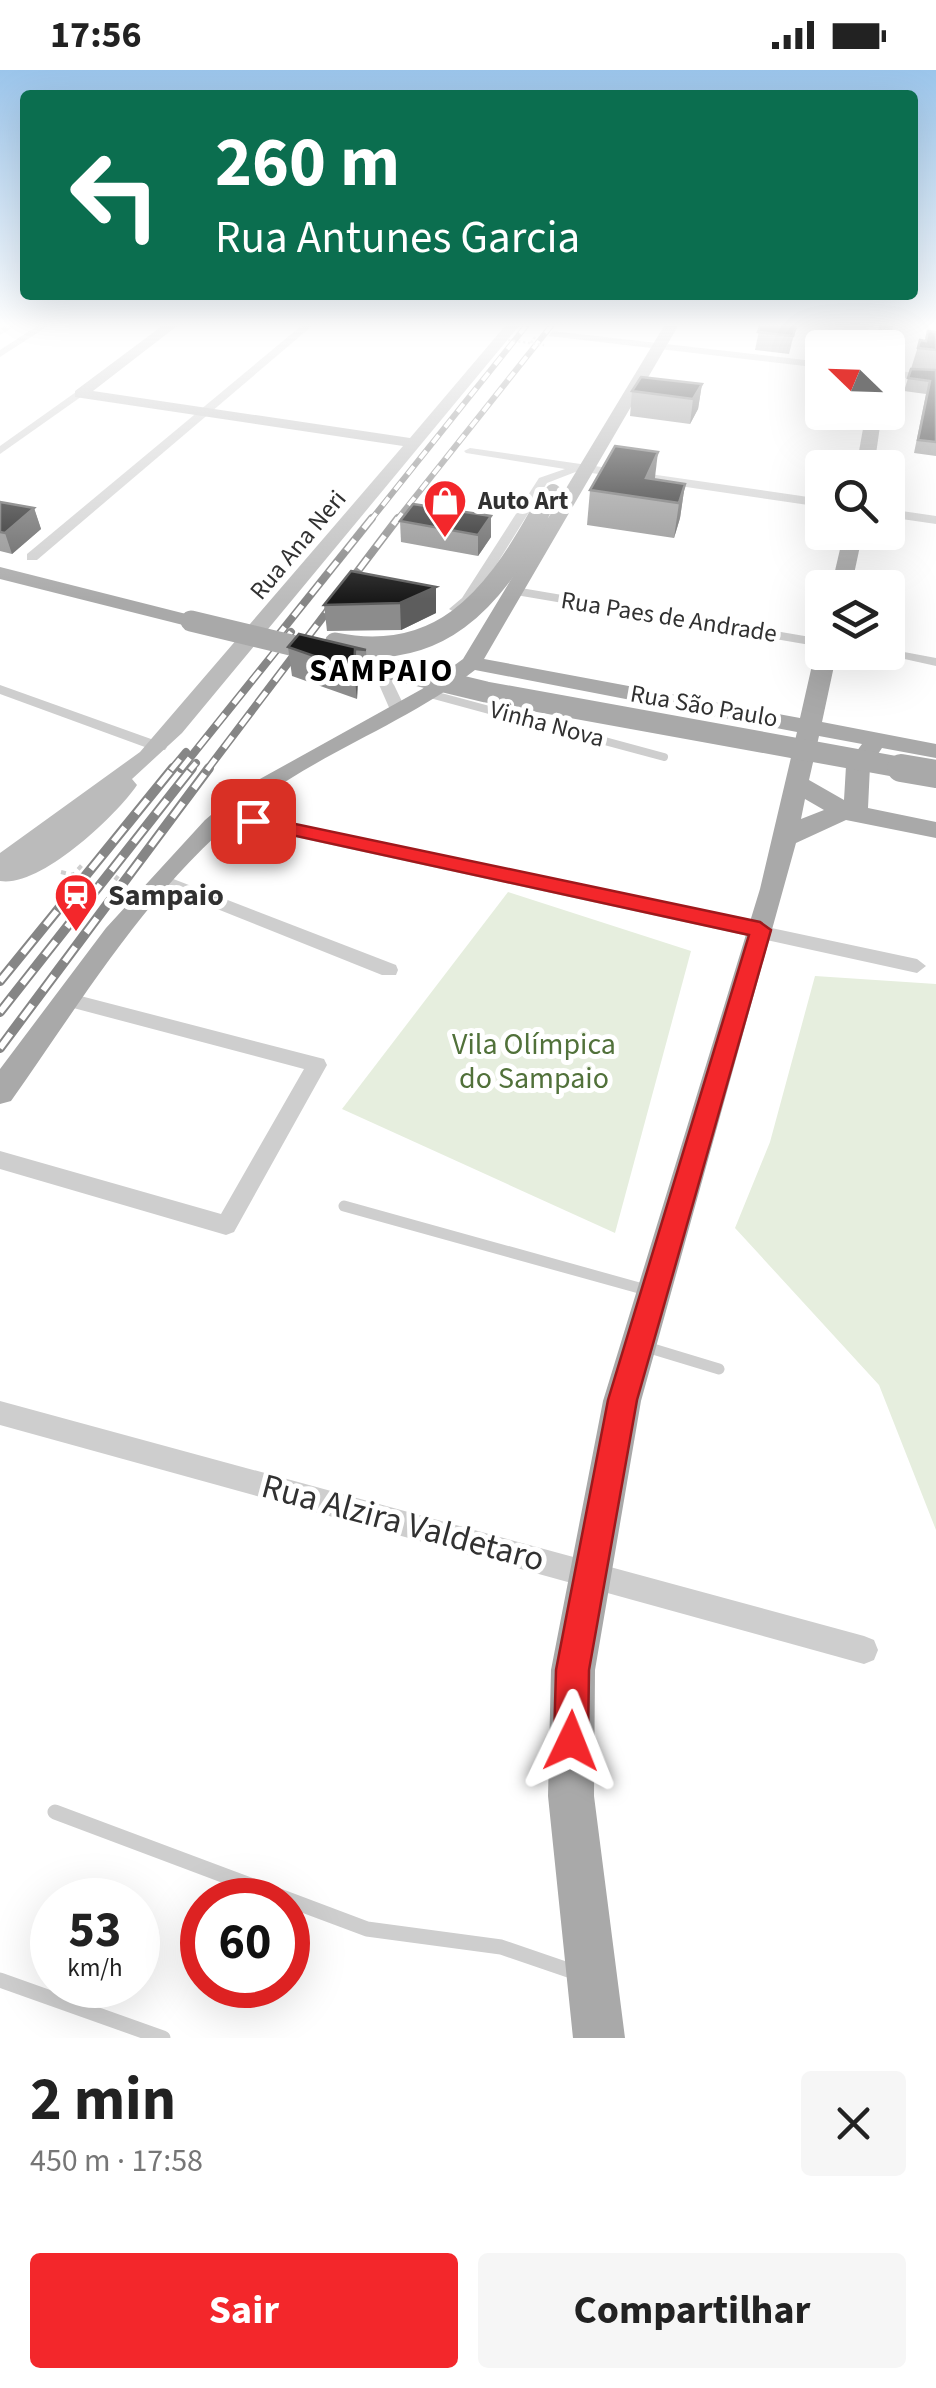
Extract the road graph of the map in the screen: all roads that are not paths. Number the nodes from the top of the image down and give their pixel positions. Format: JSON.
{"nodes":[{"id":1,"x":47,"y":418,"type":"edge"},
{"id":2,"x":197,"y":418,"type":"edge"},
{"id":3,"x":244,"y":418,"type":"edge"},
{"id":4,"x":436,"y":418,"type":"edge"},
{"id":5,"x":613,"y":418,"type":"edge"},
{"id":6,"x":414,"y":443,"type":"junction"},
{"id":7,"x":0,"y":451,"type":"edge"},
{"id":8,"x":470,"y":451,"type":"dead end"},
{"id":9,"x":579,"y":470,"type":"junction"},
{"id":10,"x":805,"y":501,"type":"edge"},
{"id":11,"x":905,"y":515,"type":"edge"},
{"id":12,"x":936,"y":520,"type":"edge"},
{"id":13,"x":32,"y":557,"type":"dead end"},
{"id":14,"x":0,"y":573,"type":"edge"},
{"id":15,"x":515,"y":592,"type":"junction"},
{"id":16,"x":197,"y":617,"type":"junction"},
{"id":17,"x":805,"y":639,"type":"edge"},
{"id":18,"x":350,"y":646,"type":"junction"},
{"id":19,"x":905,"y":656,"type":"edge"},
{"id":20,"x":936,"y":662,"type":"edge"},
{"id":21,"x":471,"y":663,"type":"junction"},
{"id":22,"x":822,"y":670,"type":"edge"},
{"id":23,"x":0,"y":690,"type":"edge"},
{"id":24,"x":430,"y":694,"type":"junction"},
{"id":25,"x":399,"y":712,"type":"junction"},
{"id":26,"x":810,"y":726,"type":"junction"},
{"id":27,"x":877,"y":739,"type":"junction"},
{"id":28,"x":936,"y":751,"type":"edge"},
{"id":29,"x":153,"y":752,"type":"junction"},
{"id":30,"x":664,"y":757,"type":"dead end"},
{"id":31,"x":936,"y":774,"type":"edge"},
{"id":32,"x":797,"y":780,"type":"junction"},
{"id":33,"x":851,"y":813,"type":"junction"},
{"id":34,"x":224,"y":816,"type":"junction"},
{"id":35,"x":936,"y":830,"type":"edge"},
{"id":36,"x":783,"y":839,"type":"junction"},
{"id":37,"x":0,"y":865,"type":"edge"},
{"id":38,"x":0,"y":878,"type":"edge"},
{"id":39,"x":163,"y":881,"type":"junction"},
{"id":40,"x":760,"y":930,"type":"junction"},
{"id":41,"x":917,"y":966,"type":"dead end"},
{"id":42,"x":389,"y":970,"type":"dead end"},
{"id":43,"x":69,"y":1000,"type":"junction"},
{"id":44,"x":0,"y":1092,"type":"edge"},
{"id":45,"x":0,"y":1160,"type":"edge"},
{"id":46,"x":344,"y":1206,"type":"dead end"},
{"id":47,"x":651,"y":1291,"type":"junction"},
{"id":48,"x":637,"y":1345,"type":"junction"},
{"id":49,"x":718,"y":1369,"type":"dead end"},
{"id":50,"x":0,"y":1413,"type":"edge"},
{"id":51,"x":588,"y":1574,"type":"junction"},
{"id":52,"x":864,"y":1650,"type":"dead end"},
{"id":53,"x":55,"y":1812,"type":"dead end"},
{"id":54,"x":592,"y":1978,"type":"junction"},
{"id":55,"x":0,"y":1980,"type":"edge"},
{"id":56,"x":163,"y":2038,"type":"edge"},
{"id":57,"x":600,"y":2038,"type":"edge"}],
"edges":[{"from":1,"to":7,"type":"street"},
{"from":2,"to":13,"type":"street"},
{"from":3,"to":6,"type":"main road"},
{"from":4,"to":6,"type":"main road","name":"Rua Ana Neri"},
{"from":5,"to":9,"type":"main road"},
{"from":6,"to":29,"type":"main road","name":"Rua Ana Neri"},
{"from":8,"to":9,"type":"street"},
{"from":9,"to":10,"type":"street"},
{"from":9,"to":15,"type":"main road"},
{"from":9,"to":18,"type":"main road","bridge":true},
{"from":9,"to":25,"type":"street"},
{"from":11,"to":12,"type":"street"},
{"from":14,"to":16,"type":"main road"},
{"from":15,"to":17,"type":"street","name":"Rua Paes de Andrade"},
{"from":15,"to":21,"type":"main road"},
{"from":16,"to":18,"type":"main road"},
{"from":16,"to":31,"type":"main road","bridge":true},
{"from":18,"to":32,"type":"main road","bridge":true},
{"from":19,"to":20,"type":"street"},
{"from":21,"to":24,"type":"main road"},
{"from":21,"to":26,"type":"main road","name":"Rua São Paulo"},
{"from":22,"to":26,"type":"main road"},
{"from":23,"to":29,"type":"street"},
{"from":24,"to":25,"type":"main road"},
{"from":24,"to":30,"type":"lane","name":"Vinha Nova"},
{"from":25,"to":34,"type":"main road"},
{"from":26,"to":27,"type":"main road","name":"Rua São Paulo"},
{"from":26,"to":32,"type":"main road"},
{"from":27,"to":28,"type":"main road","name":"Rua São Paulo"},
{"from":27,"to":33,"type":"main road"},
{"from":29,"to":37,"type":"main road"},
{"from":29,"to":38,"type":"main road"},
{"from":32,"to":33,"type":"main road"},
{"from":32,"to":36,"type":"main road"},
{"from":33,"to":35,"type":"main road"},
{"from":33,"to":36,"type":"main road"},
{"from":34,"to":39,"type":"main road"},
{"from":34,"to":40,"type":"street"},
{"from":36,"to":40,"type":"main road"},
{"from":39,"to":42,"type":"street"},
{"from":39,"to":43,"type":"main road"},
{"from":40,"to":41,"type":"street"},
{"from":40,"to":47,"type":"main road"},
{"from":43,"to":44,"type":"main road"},
{"from":43,"to":45,"type":"street"},
{"from":46,"to":47,"type":"lane"},
{"from":47,"to":48,"type":"main road"},
{"from":48,"to":49,"type":"lane"},
{"from":48,"to":51,"type":"main road"},
{"from":50,"to":51,"type":"street","name":"Rua Alzira Valdetaro"},
{"from":51,"to":52,"type":"street","name":"Rua Alzira Valdetaro"},
{"from":51,"to":54,"type":"main road"},
{"from":53,"to":54,"type":"lane"},
{"from":54,"to":57,"type":"main road"},
{"from":55,"to":56,"type":"lane"}]}
